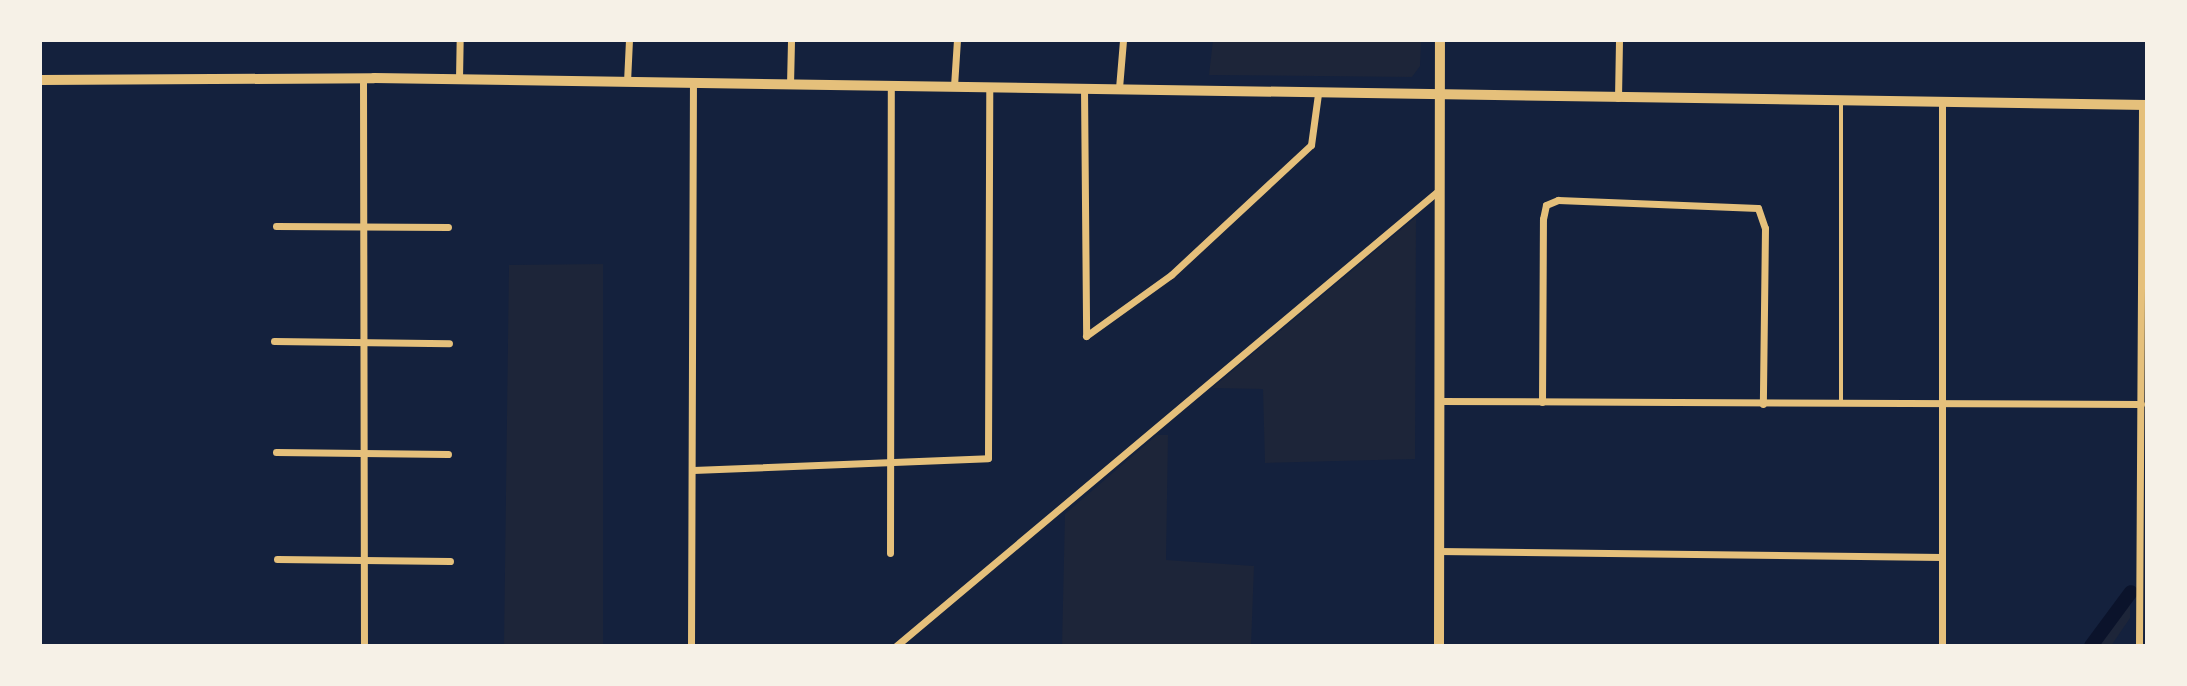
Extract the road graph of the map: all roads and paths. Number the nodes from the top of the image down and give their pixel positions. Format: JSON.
{"nodes":[{"id":1,"x":460,"y":40,"type":"edge"},
{"id":2,"x":629,"y":40,"type":"edge"},
{"id":3,"x":791,"y":40,"type":"edge"},
{"id":4,"x":957,"y":40,"type":"edge"},
{"id":5,"x":1123,"y":40,"type":"edge"},
{"id":6,"x":1440,"y":40,"type":"edge"},
{"id":7,"x":1619,"y":40,"type":"edge"},
{"id":8,"x":363,"y":78,"type":"junction"},
{"id":9,"x":459,"y":79,"type":"junction"},
{"id":10,"x":40,"y":80,"type":"edge"},
{"id":11,"x":627,"y":82,"type":"junction"},
{"id":12,"x":693,"y":83,"type":"junction"},
{"id":13,"x":790,"y":85,"type":"junction"},
{"id":14,"x":891,"y":86,"type":"junction"},
{"id":15,"x":954,"y":86,"type":"junction"},
{"id":16,"x":989,"y":86,"type":"junction"},
{"id":17,"x":1084,"y":88,"type":"junction"},
{"id":18,"x":1119,"y":88,"type":"junction"},
{"id":19,"x":1318,"y":94,"type":"junction"},
{"id":20,"x":1440,"y":96,"type":"junction"},
{"id":21,"x":1618,"y":98,"type":"junction"},
{"id":22,"x":1841,"y":102,"type":"junction"},
{"id":23,"x":1942,"y":102,"type":"junction"},
{"id":24,"x":2144,"y":105,"type":"edge"},
{"id":25,"x":1439,"y":190,"type":"junction"},
{"id":26,"x":276,"y":226,"type":"dead end"},
{"id":27,"x":363,"y":227,"type":"junction"},
{"id":28,"x":448,"y":227,"type":"dead end"},
{"id":29,"x":274,"y":341,"type":"dead end"},
{"id":30,"x":364,"y":342,"type":"junction"},
{"id":31,"x":449,"y":343,"type":"dead end"},
{"id":32,"x":1439,"y":401,"type":"junction"},
{"id":33,"x":1542,"y":402,"type":"junction"},
{"id":34,"x":1763,"y":404,"type":"junction"},
{"id":35,"x":1841,"y":404,"type":"junction"},
{"id":36,"x":2144,"y":404,"type":"edge"},
{"id":37,"x":1941,"y":405,"type":"junction"},
{"id":38,"x":276,"y":452,"type":"dead end"},
{"id":39,"x":363,"y":453,"type":"junction"},
{"id":40,"x":448,"y":454,"type":"dead end"},
{"id":41,"x":889,"y":464,"type":"junction"},
{"id":42,"x":693,"y":470,"type":"junction"},
{"id":43,"x":1438,"y":551,"type":"junction"},
{"id":44,"x":890,"y":553,"type":"dead end"},
{"id":45,"x":1942,"y":557,"type":"junction"},
{"id":46,"x":277,"y":559,"type":"dead end"},
{"id":47,"x":364,"y":561,"type":"junction"},
{"id":48,"x":450,"y":561,"type":"dead end"},
{"id":49,"x":364,"y":646,"type":"edge"},
{"id":50,"x":691,"y":646,"type":"edge"},
{"id":51,"x":896,"y":646,"type":"edge"},
{"id":52,"x":1439,"y":646,"type":"edge"},
{"id":53,"x":1942,"y":646,"type":"edge"},
{"id":54,"x":2139,"y":646,"type":"edge"}],
"edges":[{"from":1,"to":9,"type":"street"},
{"from":2,"to":11,"type":"street"},
{"from":3,"to":13,"type":"street"},
{"from":4,"to":15,"type":"street"},
{"from":5,"to":18,"type":"street"},
{"from":6,"to":20,"type":"main road"},
{"from":7,"to":21,"type":"street"},
{"from":8,"to":9,"type":"main road"},
{"from":8,"to":10,"type":"main road"},
{"from":8,"to":27,"type":"street"},
{"from":9,"to":11,"type":"main road"},
{"from":11,"to":12,"type":"main road"},
{"from":12,"to":13,"type":"main road"},
{"from":12,"to":42,"type":"street"},
{"from":13,"to":14,"type":"main road"},
{"from":14,"to":15,"type":"main road"},
{"from":14,"to":41,"type":"street"},
{"from":15,"to":16,"type":"main road"},
{"from":16,"to":17,"type":"main road"},
{"from":16,"to":41,"type":"street"},
{"from":17,"to":18,"type":"main road"},
{"from":17,"to":19,"type":"street"},
{"from":18,"to":19,"type":"main road"},
{"from":19,"to":20,"type":"main road"},
{"from":20,"to":21,"type":"main road"},
{"from":20,"to":25,"type":"main road"},
{"from":21,"to":22,"type":"main road"},
{"from":22,"to":23,"type":"main road"},
{"from":22,"to":35,"type":"lane"},
{"from":23,"to":24,"type":"main road"},
{"from":23,"to":37,"type":"street"},
{"from":24,"to":36,"type":"street"},
{"from":25,"to":32,"type":"main road"},
{"from":25,"to":51,"type":"street"},
{"from":26,"to":27,"type":"street"},
{"from":27,"to":28,"type":"street"},
{"from":27,"to":30,"type":"street"},
{"from":29,"to":30,"type":"street"},
{"from":30,"to":31,"type":"street"},
{"from":30,"to":39,"type":"street"},
{"from":32,"to":33,"type":"street"},
{"from":32,"to":43,"type":"main road"},
{"from":33,"to":34,"type":"street"},
{"from":33,"to":34,"type":"street"},
{"from":34,"to":35,"type":"street"},
{"from":35,"to":37,"type":"street"},
{"from":36,"to":37,"type":"street"},
{"from":36,"to":54,"type":"street"},
{"from":37,"to":45,"type":"street"},
{"from":38,"to":39,"type":"street"},
{"from":39,"to":40,"type":"street"},
{"from":39,"to":47,"type":"street"},
{"from":41,"to":42,"type":"street"},
{"from":41,"to":44,"type":"street"},
{"from":42,"to":50,"type":"street"},
{"from":43,"to":45,"type":"street"},
{"from":43,"to":52,"type":"main road"},
{"from":45,"to":53,"type":"street"},
{"from":46,"to":47,"type":"street"},
{"from":47,"to":48,"type":"street"},
{"from":47,"to":49,"type":"street"}]}
